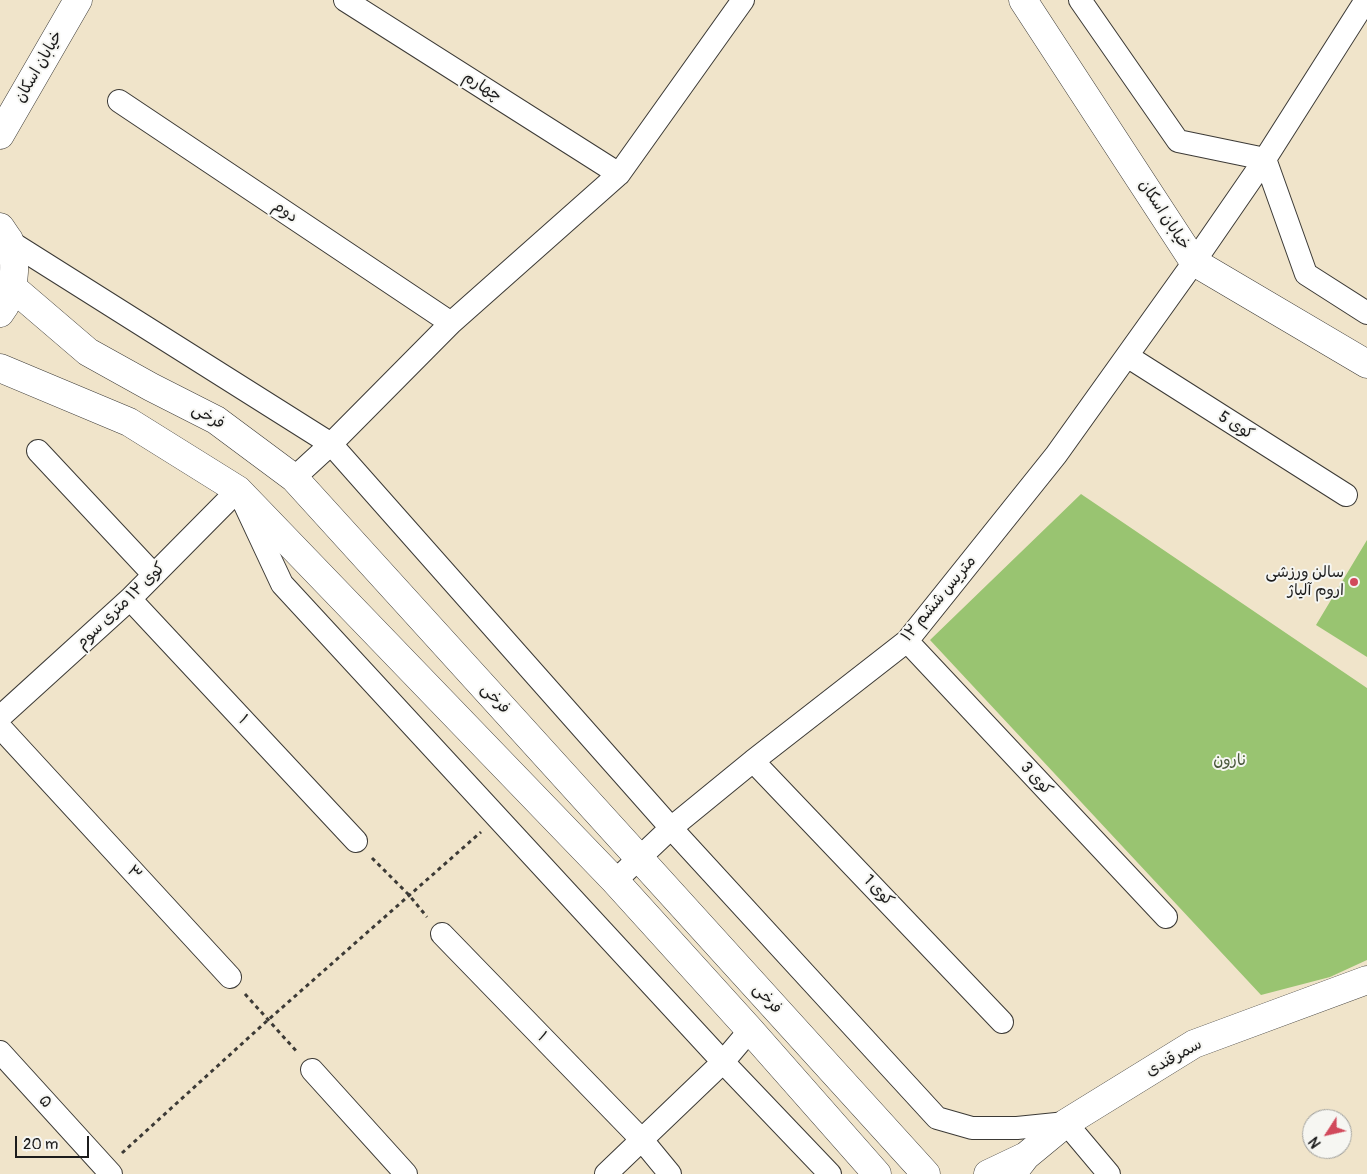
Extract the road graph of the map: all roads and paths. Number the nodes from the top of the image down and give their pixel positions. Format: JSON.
{"nodes":[{"id":1,"x":78,"y":0,"type":"edge"},
{"id":2,"x":345,"y":0,"type":"edge"},
{"id":3,"x":743,"y":0,"type":"edge"},
{"id":4,"x":1023,"y":0,"type":"edge"},
{"id":5,"x":1080,"y":0,"type":"edge"},
{"id":6,"x":1366,"y":0,"type":"edge"},
{"id":7,"x":120,"y":101,"type":"dead end"},
{"id":8,"x":0,"y":135,"type":"edge"},
{"id":9,"x":1265,"y":159,"type":"junction"},
{"id":10,"x":619,"y":174,"type":"junction"},
{"id":11,"x":4,"y":234,"type":"edge"},
{"id":12,"x":1194,"y":262,"type":"junction"},
{"id":13,"x":12,"y":287,"type":"junction"},
{"id":14,"x":0,"y":313,"type":"edge"},
{"id":15,"x":1367,"y":313,"type":"edge"},
{"id":16,"x":451,"y":323,"type":"junction"},
{"id":17,"x":1126,"y":356,"type":"junction"},
{"id":18,"x":1367,"y":364,"type":"edge"},
{"id":19,"x":0,"y":368,"type":"edge"},
{"id":20,"x":331,"y":444,"type":"junction"},
{"id":21,"x":38,"y":451,"type":"dead end"},
{"id":22,"x":294,"y":478,"type":"junction"},
{"id":23,"x":238,"y":490,"type":"junction"},
{"id":24,"x":1346,"y":495,"type":"dead end"},
{"id":25,"x":154,"y":575,"type":"junction"},
{"id":26,"x":130,"y":599,"type":"junction"},
{"id":27,"x":907,"y":641,"type":"junction"},
{"id":28,"x":0,"y":717,"type":"edge"},
{"id":29,"x":0,"y":727,"type":"edge"},
{"id":30,"x":753,"y":761,"type":"junction"},
{"id":31,"x":497,"y":818,"type":"junction"},
{"id":32,"x":671,"y":828,"type":"junction"},
{"id":33,"x":356,"y":841,"type":"joint"},
{"id":34,"x":640,"y":858,"type":"junction"},
{"id":35,"x":615,"y":881,"type":"junction"},
{"id":36,"x":409,"y":895,"type":"junction"},
{"id":37,"x":1166,"y":917,"type":"dead end"},
{"id":38,"x":442,"y":934,"type":"dead end"},
{"id":39,"x":230,"y":977,"type":"joint"},
{"id":40,"x":1367,"y":980,"type":"edge"},
{"id":41,"x":268,"y":1020,"type":"junction"},
{"id":42,"x":1002,"y":1022,"type":"dead end"},
{"id":43,"x":750,"y":1030,"type":"junction"},
{"id":44,"x":0,"y":1052,"type":"edge"},
{"id":45,"x":723,"y":1062,"type":"junction"},
{"id":46,"x":312,"y":1070,"type":"joint"},
{"id":47,"x":1066,"y":1123,"type":"junction"},
{"id":48,"x":642,"y":1140,"type":"junction"},
{"id":49,"x":1019,"y":1165,"type":"edge"},
{"id":50,"x":108,"y":1171,"type":"edge"},
{"id":51,"x":406,"y":1174,"type":"edge"},
{"id":52,"x":606,"y":1174,"type":"edge"},
{"id":53,"x":670,"y":1174,"type":"edge"},
{"id":54,"x":830,"y":1174,"type":"edge"},
{"id":55,"x":877,"y":1174,"type":"edge"},
{"id":56,"x":926,"y":1174,"type":"edge"},
{"id":57,"x":988,"y":1174,"type":"edge"},
{"id":58,"x":1109,"y":1174,"type":"edge"}],
"edges":[{"from":1,"to":8,"type":"main road","name":"خیابان اسکان"},
{"from":2,"to":10,"type":"street","name":"چهارم"},
{"from":3,"to":10,"type":"street"},
{"from":4,"to":12,"type":"main road","name":"خیابان اسکان"},
{"from":5,"to":9,"type":"street"},
{"from":6,"to":9,"type":"street","name":"۱۲ متریس ششم"},
{"from":7,"to":16,"type":"street","name":"دوم"},
{"from":9,"to":12,"type":"street","name":"۱۲ متریس ششم"},
{"from":9,"to":15,"type":"street"},
{"from":10,"to":16,"type":"street"},
{"from":11,"to":13,"type":"main road"},
{"from":11,"to":20,"type":"street"},
{"from":12,"to":17,"type":"street","name":"۱۲ متریس ششم"},
{"from":12,"to":18,"type":"main road","name":"خیابان اسکان"},
{"from":13,"to":14,"type":"main road"},
{"from":13,"to":22,"type":"main road","name":"فرخی"},
{"from":16,"to":20,"type":"street"},
{"from":17,"to":24,"type":"street","name":"کوی 5"},
{"from":17,"to":27,"type":"street","name":"۱۲ متریس ششم"},
{"from":19,"to":23,"type":"main road","name":"فرخی"},
{"from":20,"to":22,"type":"street"},
{"from":20,"to":32,"type":"street"},
{"from":21,"to":25,"type":"street"},
{"from":22,"to":34,"type":"main road","name":"فرخی"},
{"from":23,"to":25,"type":"street","name":"کوی ۱۲ متری سوم"},
{"from":23,"to":31,"type":"street"},
{"from":23,"to":35,"type":"main road","name":"فرخی"},
{"from":25,"to":26,"type":"street","name":"کوی ۱۲ متری سوم"},
{"from":26,"to":28,"type":"street","name":"کوی ۱۲ متری سوم"},
{"from":26,"to":33,"type":"street","name":"۱"},
{"from":27,"to":30,"type":"street","name":"۱۲ متریس ششم"},
{"from":27,"to":37,"type":"street","name":"کوی 3"},
{"from":29,"to":39,"type":"street","name":"۳"},
{"from":30,"to":32,"type":"street","name":"۱۲ متریس ششم"},
{"from":30,"to":42,"type":"street","name":"کوی 1"},
{"from":31,"to":36,"type":"path"},
{"from":31,"to":45,"type":"street"},
{"from":32,"to":34,"type":"street","name":"۱۲ متریس ششم"},
{"from":32,"to":47,"type":"street"},
{"from":33,"to":36,"type":"path"},
{"from":34,"to":35,"type":"street","name":"۱۲ متریس ششم"},
{"from":34,"to":56,"type":"main road","name":"فرخی"},
{"from":35,"to":43,"type":"main road","name":"فرخی"},
{"from":36,"to":41,"type":"path"},
{"from":38,"to":48,"type":"street","name":"۱"},
{"from":39,"to":41,"type":"path"},
{"from":40,"to":47,"type":"main road","name":"سمرقندی"},
{"from":41,"to":46,"type":"path"},
{"from":41,"to":50,"type":"path"},
{"from":43,"to":45,"type":"street"},
{"from":43,"to":55,"type":"main road","name":"فرخی"},
{"from":44,"to":50,"type":"street","name":"۵"},
{"from":45,"to":48,"type":"street"},
{"from":45,"to":54,"type":"street"},
{"from":46,"to":51,"type":"street"},
{"from":47,"to":49,"type":"main road","name":"سمرقندی"},
{"from":47,"to":58,"type":"street"},
{"from":48,"to":52,"type":"street"},
{"from":48,"to":53,"type":"street","name":"۱"},
{"from":49,"to":57,"type":"main road","name":"سمرقندی"}]}
